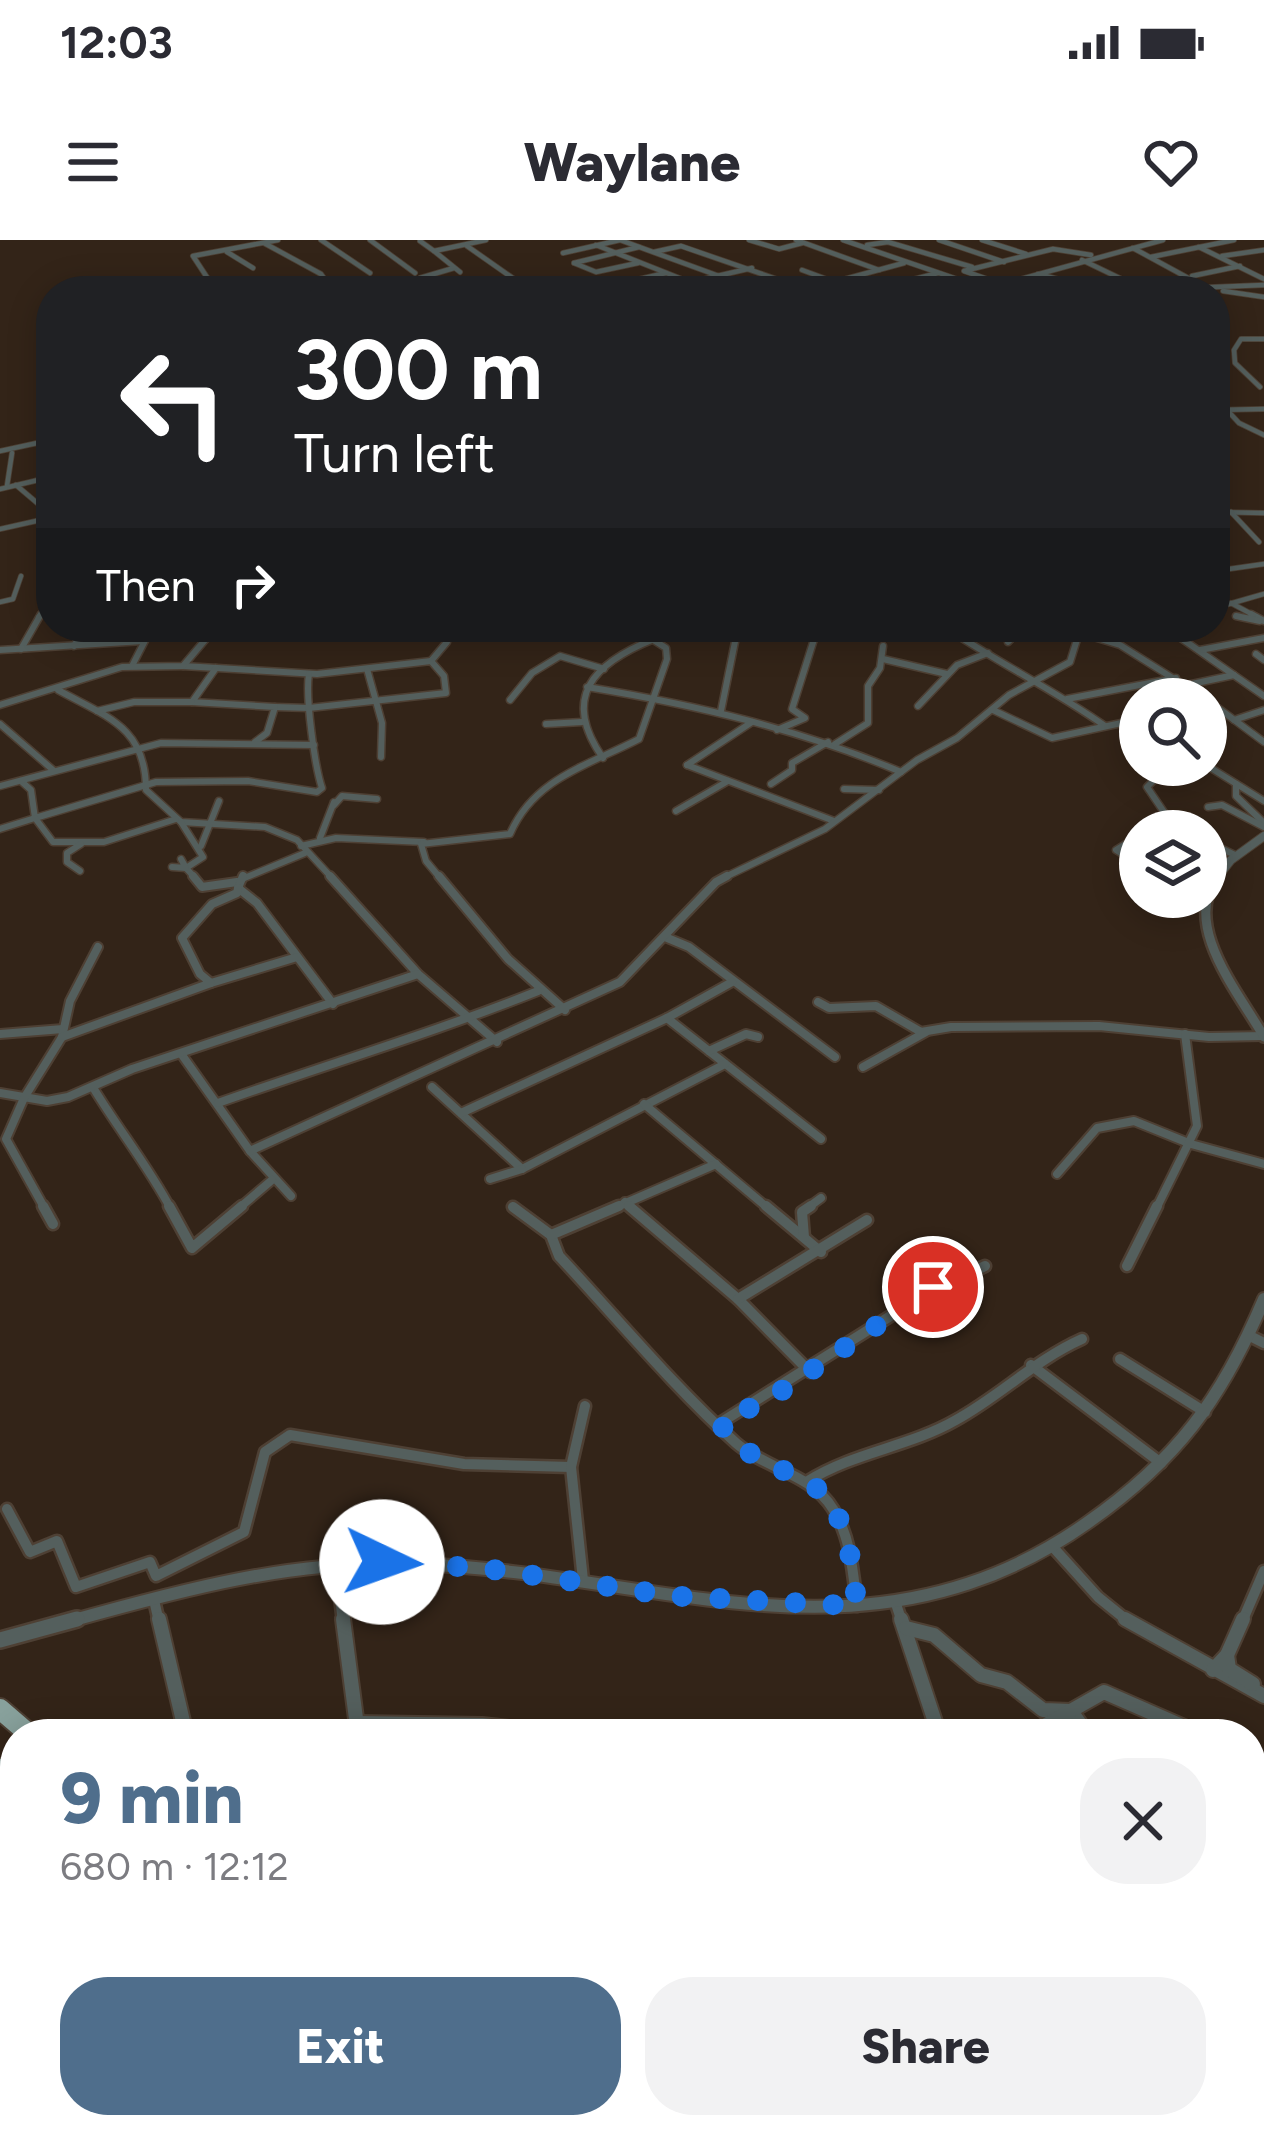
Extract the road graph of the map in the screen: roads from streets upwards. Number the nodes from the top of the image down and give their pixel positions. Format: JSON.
{"nodes":[{"id":1,"x":247,"y":240,"type":"edge"},
{"id":2,"x":278,"y":240,"type":"edge"},
{"id":3,"x":321,"y":240,"type":"edge"},
{"id":4,"x":370,"y":240,"type":"edge"},
{"id":5,"x":421,"y":240,"type":"edge"},
{"id":6,"x":487,"y":240,"type":"edge"},
{"id":7,"x":648,"y":240,"type":"edge"},
{"id":8,"x":749,"y":240,"type":"edge"},
{"id":9,"x":843,"y":240,"type":"edge"},
{"id":10,"x":939,"y":240,"type":"edge"},
{"id":11,"x":982,"y":240,"type":"edge"},
{"id":12,"x":1138,"y":240,"type":"edge"},
{"id":13,"x":1163,"y":240,"type":"edge"},
{"id":14,"x":1234,"y":240,"type":"edge"},
{"id":15,"x":622,"y":241,"type":"edge"},
{"id":16,"x":799,"y":241,"type":"edge"},
{"id":17,"x":1226,"y":242,"type":"edge"},
{"id":18,"x":264,"y":243,"type":"edge"},
{"id":19,"x":1152,"y":243,"type":"edge"},
{"id":20,"x":254,"y":245,"type":"junction"},
{"id":21,"x":596,"y":245,"type":"junction"},
{"id":22,"x":467,"y":246,"type":"junction"},
{"id":23,"x":862,"y":246,"type":"junction"},
{"id":24,"x":639,"y":247,"type":"junction"},
{"id":25,"x":904,"y":247,"type":"junction"},
{"id":26,"x":1199,"y":247,"type":"junction"},
{"id":27,"x":1133,"y":248,"type":"junction"},
{"id":28,"x":226,"y":250,"type":"junction"},
{"id":29,"x":434,"y":250,"type":"junction"},
{"id":30,"x":654,"y":252,"type":"junction"},
{"id":31,"x":1250,"y":252,"type":"junction"},
{"id":32,"x":563,"y":253,"type":"dead end"},
{"id":33,"x":617,"y":253,"type":"junction"},
{"id":34,"x":879,"y":253,"type":"junction"},
{"id":35,"x":1031,"y":254,"type":"junction"},
{"id":36,"x":1264,"y":254,"type":"edge"},
{"id":37,"x":663,"y":255,"type":"junction"},
{"id":38,"x":1096,"y":256,"type":"junction"},
{"id":39,"x":1220,"y":256,"type":"junction"},
{"id":40,"x":1151,"y":257,"type":"junction"},
{"id":41,"x":1082,"y":260,"type":"junction"},
{"id":42,"x":639,"y":262,"type":"junction"},
{"id":43,"x":906,"y":262,"type":"junction"},
{"id":44,"x":1004,"y":262,"type":"junction"},
{"id":45,"x":1240,"y":266,"type":"junction"},
{"id":46,"x":253,"y":268,"type":"dead end"},
{"id":47,"x":752,"y":268,"type":"junction"},
{"id":48,"x":978,"y":269,"type":"junction"},
{"id":49,"x":802,"y":270,"type":"dead end"},
{"id":50,"x":879,"y":270,"type":"junction"},
{"id":51,"x":1033,"y":272,"type":"junction"},
{"id":52,"x":370,"y":273,"type":"dead end"},
{"id":53,"x":415,"y":273,"type":"dead end"},
{"id":54,"x":666,"y":273,"type":"junction"},
{"id":55,"x":938,"y":273,"type":"junction"},
{"id":56,"x":206,"y":276,"type":"edge"},
{"id":57,"x":322,"y":276,"type":"edge"},
{"id":58,"x":429,"y":276,"type":"edge"},
{"id":59,"x":510,"y":276,"type":"edge"},
{"id":60,"x":653,"y":276,"type":"edge"},
{"id":61,"x":673,"y":276,"type":"edge"},
{"id":62,"x":721,"y":276,"type":"joint"},
{"id":63,"x":773,"y":276,"type":"edge"},
{"id":64,"x":818,"y":276,"type":"edge"},
{"id":65,"x":857,"y":276,"type":"edge"},
{"id":66,"x":926,"y":276,"type":"edge"},
{"id":67,"x":947,"y":276,"type":"edge"},
{"id":68,"x":977,"y":276,"type":"edge"},
{"id":69,"x":1021,"y":276,"type":"edge"},
{"id":70,"x":1047,"y":276,"type":"edge"},
{"id":71,"x":1116,"y":276,"type":"edge"},
{"id":72,"x":1189,"y":276,"type":"joint"},
{"id":73,"x":1264,"y":282,"type":"edge"},
{"id":74,"x":1230,"y":284,"type":"edge"},
{"id":75,"x":1230,"y":292,"type":"edge"},
{"id":76,"x":1264,"y":297,"type":"edge"},
{"id":77,"x":1264,"y":339,"type":"edge"},
{"id":78,"x":1260,"y":387,"type":"dead end"},
{"id":79,"x":1264,"y":409,"type":"edge"},
{"id":80,"x":1230,"y":410,"type":"edge"},
{"id":81,"x":1230,"y":413,"type":"edge"},
{"id":82,"x":1264,"y":435,"type":"edge"},
{"id":83,"x":36,"y":444,"type":"edge"},
{"id":84,"x":6,"y":451,"type":"edge"},
{"id":85,"x":36,"y":480,"type":"edge"},
{"id":86,"x":16,"y":485,"type":"junction"},
{"id":87,"x":36,"y":501,"type":"edge"},
{"id":88,"x":1231,"y":512,"type":"joint"},
{"id":89,"x":1264,"y":513,"type":"edge"},
{"id":90,"x":36,"y":521,"type":"edge"},
{"id":91,"x":0,"y":529,"type":"edge"},
{"id":92,"x":1261,"y":541,"type":"edge"},
{"id":93,"x":1264,"y":562,"type":"edge"},
{"id":94,"x":1230,"y":568,"type":"edge"},
{"id":95,"x":21,"y":576,"type":"dead end"},
{"id":96,"x":1264,"y":594,"type":"edge"},
{"id":97,"x":0,"y":602,"type":"edge"},
{"id":98,"x":1231,"y":603,"type":"joint"},
{"id":99,"x":1236,"y":616,"type":"dead end"},
{"id":100,"x":36,"y":619,"type":"edge"},
{"id":101,"x":1264,"y":621,"type":"edge"},
{"id":102,"x":1264,"y":638,"type":"edge"},
{"id":103,"x":76,"y":642,"type":"edge"},
{"id":104,"x":129,"y":642,"type":"edge"},
{"id":105,"x":143,"y":642,"type":"edge"},
{"id":106,"x":203,"y":642,"type":"edge"},
{"id":107,"x":447,"y":642,"type":"edge"},
{"id":108,"x":645,"y":642,"type":"edge"},
{"id":109,"x":658,"y":642,"type":"edge"},
{"id":110,"x":735,"y":642,"type":"edge"},
{"id":111,"x":813,"y":642,"type":"edge"},
{"id":112,"x":970,"y":642,"type":"edge"},
{"id":113,"x":1076,"y":642,"type":"edge"},
{"id":114,"x":1116,"y":642,"type":"edge"},
{"id":115,"x":1188,"y":642,"type":"edge"},
{"id":116,"x":74,"y":646,"type":"junction"},
{"id":117,"x":883,"y":646,"type":"dead end"},
{"id":118,"x":21,"y":649,"type":"junction"},
{"id":119,"x":0,"y":650,"type":"edge"},
{"id":120,"x":1200,"y":650,"type":"junction"},
{"id":121,"x":988,"y":653,"type":"junction"},
{"id":122,"x":883,"y":659,"type":"junction"},
{"id":123,"x":431,"y":661,"type":"junction"},
{"id":124,"x":132,"y":666,"type":"junction"},
{"id":125,"x":183,"y":666,"type":"junction"},
{"id":126,"x":216,"y":668,"type":"junction"},
{"id":127,"x":367,"y":669,"type":"junction"},
{"id":128,"x":604,"y":669,"type":"junction"},
{"id":129,"x":947,"y":673,"type":"junction"},
{"id":130,"x":309,"y":674,"type":"junction"},
{"id":131,"x":1234,"y":675,"type":"junction"},
{"id":132,"x":1176,"y":678,"type":"edge"},
{"id":133,"x":1220,"y":678,"type":"edge"},
{"id":134,"x":1036,"y":681,"type":"junction"},
{"id":135,"x":1264,"y":684,"type":"edge"},
{"id":136,"x":1251,"y":686,"type":"junction"},
{"id":137,"x":587,"y":687,"type":"junction"},
{"id":138,"x":58,"y":689,"type":"junction"},
{"id":139,"x":1119,"y":689,"type":"edge"},
{"id":140,"x":1264,"y":696,"type":"edge"},
{"id":141,"x":653,"y":699,"type":"junction"},
{"id":142,"x":1067,"y":699,"type":"junction"},
{"id":143,"x":510,"y":700,"type":"dead end"},
{"id":144,"x":379,"y":701,"type":"junction"},
{"id":145,"x":192,"y":702,"type":"junction"},
{"id":146,"x":0,"y":704,"type":"edge"},
{"id":147,"x":918,"y":706,"type":"dead end"},
{"id":148,"x":275,"y":707,"type":"junction"},
{"id":149,"x":309,"y":708,"type":"junction"},
{"id":150,"x":993,"y":710,"type":"junction"},
{"id":151,"x":1264,"y":710,"type":"edge"},
{"id":152,"x":97,"y":711,"type":"junction"},
{"id":153,"x":721,"y":711,"type":"junction"},
{"id":154,"x":1227,"y":715,"type":"edge"},
{"id":155,"x":1234,"y":720,"type":"junction"},
{"id":156,"x":582,"y":722,"type":"junction"},
{"id":157,"x":752,"y":722,"type":"junction"},
{"id":158,"x":0,"y":724,"type":"edge"},
{"id":159,"x":547,"y":724,"type":"dead end"},
{"id":160,"x":1119,"y":724,"type":"edge"},
{"id":161,"x":1105,"y":727,"type":"junction"},
{"id":162,"x":777,"y":730,"type":"junction"},
{"id":163,"x":1264,"y":742,"type":"edge"},
{"id":164,"x":832,"y":743,"type":"junction"},
{"id":165,"x":248,"y":744,"type":"junction"},
{"id":166,"x":314,"y":745,"type":"junction"},
{"id":167,"x":140,"y":747,"type":"junction"},
{"id":168,"x":381,"y":757,"type":"dead end"},
{"id":169,"x":603,"y":758,"type":"junction"},
{"id":170,"x":52,"y":770,"type":"junction"},
{"id":171,"x":902,"y":772,"type":"junction"},
{"id":172,"x":1227,"y":778,"type":"edge"},
{"id":173,"x":21,"y":781,"type":"junction"},
{"id":174,"x":728,"y":781,"type":"junction"},
{"id":175,"x":146,"y":784,"type":"junction"},
{"id":176,"x":771,"y":784,"type":"dead end"},
{"id":177,"x":1236,"y":784,"type":"junction"},
{"id":178,"x":0,"y":786,"type":"edge"},
{"id":179,"x":320,"y":789,"type":"junction"},
{"id":180,"x":844,"y":789,"type":"dead end"},
{"id":181,"x":879,"y":790,"type":"junction"},
{"id":182,"x":377,"y":799,"type":"dead end"},
{"id":183,"x":219,"y":801,"type":"dead end"},
{"id":184,"x":337,"y":801,"type":"junction"},
{"id":185,"x":1264,"y":801,"type":"edge"},
{"id":186,"x":1208,"y":807,"type":"dead end"},
{"id":187,"x":676,"y":811,"type":"dead end"},
{"id":188,"x":35,"y":818,"type":"junction"},
{"id":189,"x":178,"y":820,"type":"junction"},
{"id":190,"x":834,"y":821,"type":"junction"},
{"id":191,"x":210,"y":824,"type":"junction"},
{"id":192,"x":1264,"y":825,"type":"edge"},
{"id":193,"x":0,"y":830,"type":"edge"},
{"id":194,"x":1264,"y":836,"type":"edge"},
{"id":195,"x":320,"y":838,"type":"junction"},
{"id":196,"x":424,"y":842,"type":"junction"},
{"id":197,"x":81,"y":844,"type":"junction"},
{"id":198,"x":201,"y":846,"type":"junction"},
{"id":199,"x":303,"y":849,"type":"junction"},
{"id":200,"x":1227,"y":851,"type":"edge"},
{"id":201,"x":1237,"y":856,"type":"junction"},
{"id":202,"x":184,"y":863,"type":"junction"},
{"id":203,"x":172,"y":867,"type":"dead end"},
{"id":204,"x":80,"y":871,"type":"dead end"},
{"id":205,"x":1227,"y":872,"type":"edge"},
{"id":206,"x":237,"y":885,"type":"junction"},
{"id":207,"x":1205,"y":918,"type":"edge"},
{"id":208,"x":665,"y":937,"type":"junction"},
{"id":209,"x":98,"y":947,"type":"dead end"},
{"id":210,"x":297,"y":957,"type":"junction"},
{"id":211,"x":418,"y":974,"type":"junction"},
{"id":212,"x":732,"y":982,"type":"junction"},
{"id":213,"x":211,"y":983,"type":"junction"},
{"id":214,"x":538,"y":991,"type":"junction"},
{"id":215,"x":325,"y":994,"type":"junction"},
{"id":216,"x":818,"y":1002,"type":"dead end"},
{"id":217,"x":333,"y":1004,"type":"junction"},
{"id":218,"x":318,"y":1008,"type":"junction"},
{"id":219,"x":565,"y":1010,"type":"junction"},
{"id":220,"x":471,"y":1017,"type":"junction"},
{"id":221,"x":668,"y":1018,"type":"junction"},
{"id":222,"x":928,"y":1031,"type":"junction"},
{"id":223,"x":63,"y":1033,"type":"junction"},
{"id":224,"x":0,"y":1034,"type":"edge"},
{"id":225,"x":1185,"y":1034,"type":"junction"},
{"id":226,"x":1263,"y":1036,"type":"edge"},
{"id":227,"x":758,"y":1037,"type":"dead end"},
{"id":228,"x":497,"y":1042,"type":"junction"},
{"id":229,"x":709,"y":1052,"type":"junction"},
{"id":230,"x":182,"y":1054,"type":"junction"},
{"id":231,"x":836,"y":1058,"type":"dead end"},
{"id":232,"x":725,"y":1064,"type":"junction"},
{"id":233,"x":863,"y":1067,"type":"dead end"},
{"id":234,"x":432,"y":1087,"type":"dead end"},
{"id":235,"x":94,"y":1089,"type":"junction"},
{"id":236,"x":0,"y":1093,"type":"edge"},
{"id":237,"x":24,"y":1098,"type":"junction"},
{"id":238,"x":218,"y":1103,"type":"junction"},
{"id":239,"x":644,"y":1104,"type":"junction"},
{"id":240,"x":461,"y":1113,"type":"junction"},
{"id":241,"x":6,"y":1138,"type":"junction"},
{"id":242,"x":821,"y":1139,"type":"dead end"},
{"id":243,"x":1191,"y":1144,"type":"junction"},
{"id":244,"x":250,"y":1151,"type":"junction"},
{"id":245,"x":0,"y":1154,"type":"edge"},
{"id":246,"x":716,"y":1164,"type":"junction"},
{"id":247,"x":1264,"y":1164,"type":"edge"},
{"id":248,"x":522,"y":1169,"type":"junction"},
{"id":249,"x":1058,"y":1174,"type":"dead end"},
{"id":250,"x":490,"y":1179,"type":"dead end"},
{"id":251,"x":272,"y":1180,"type":"junction"},
{"id":252,"x":291,"y":1196,"type":"dead end"},
{"id":253,"x":821,"y":1198,"type":"dead end"},
{"id":254,"x":625,"y":1202,"type":"junction"},
{"id":255,"x":513,"y":1207,"type":"dead end"},
{"id":256,"x":867,"y":1220,"type":"dead end"},
{"id":257,"x":53,"y":1224,"type":"dead end"},
{"id":258,"x":551,"y":1235,"type":"junction"},
{"id":259,"x":804,"y":1238,"type":"junction"},
{"id":260,"x":821,"y":1252,"type":"junction"},
{"id":261,"x":985,"y":1266,"type":"dead end"},
{"id":262,"x":1127,"y":1266,"type":"dead end"},
{"id":263,"x":738,"y":1299,"type":"junction"},
{"id":264,"x":1264,"y":1299,"type":"edge"},
{"id":265,"x":1248,"y":1335,"type":"junction"},
{"id":266,"x":1082,"y":1339,"type":"dead end"},
{"id":267,"x":1264,"y":1343,"type":"edge"},
{"id":268,"x":1120,"y":1359,"type":"dead end"},
{"id":269,"x":1030,"y":1365,"type":"junction"},
{"id":270,"x":810,"y":1372,"type":"junction"},
{"id":271,"x":585,"y":1406,"type":"dead end"},
{"id":272,"x":1204,"y":1412,"type":"junction"},
{"id":273,"x":720,"y":1423,"type":"junction"},
{"id":274,"x":1161,"y":1463,"type":"junction"},
{"id":275,"x":571,"y":1467,"type":"junction"},
{"id":276,"x":808,"y":1481,"type":"junction"},
{"id":277,"x":8,"y":1509,"type":"dead end"},
{"id":278,"x":1052,"y":1546,"type":"junction"},
{"id":279,"x":336,"y":1565,"type":"junction"},
{"id":280,"x":1264,"y":1571,"type":"edge"},
{"id":281,"x":584,"y":1580,"type":"junction"},
{"id":282,"x":154,"y":1600,"type":"junction"},
{"id":283,"x":896,"y":1604,"type":"junction"},
{"id":284,"x":857,"y":1606,"type":"junction"},
{"id":285,"x":906,"y":1628,"type":"junction"},
{"id":286,"x":0,"y":1640,"type":"edge"},
{"id":287,"x":1227,"y":1655,"type":"junction"},
{"id":288,"x":1214,"y":1670,"type":"junction"},
{"id":289,"x":1264,"y":1694,"type":"edge"},
{"id":290,"x":1071,"y":1711,"type":"junction"},
{"id":291,"x":182,"y":1719,"type":"edge"},
{"id":292,"x":356,"y":1719,"type":"edge"},
{"id":293,"x":934,"y":1719,"type":"edge"},
{"id":294,"x":1057,"y":1719,"type":"edge"},
{"id":295,"x":1077,"y":1719,"type":"edge"},
{"id":296,"x":1166,"y":1719,"type":"edge"}],
"edges":[{"from":1,"to":20,"type":"street"},
{"from":2,"to":18,"type":"street"},
{"from":3,"to":52,"type":"street"},
{"from":4,"to":53,"type":"street"},
{"from":5,"to":29,"type":"street"},
{"from":6,"to":22,"type":"street"},
{"from":7,"to":15,"type":"street"},
{"from":8,"to":16,"type":"street"},
{"from":9,"to":23,"type":"street"},
{"from":10,"to":44,"type":"street"},
{"from":11,"to":35,"type":"street"},
{"from":12,"to":19,"type":"street"},
{"from":13,"to":19,"type":"street"},
{"from":14,"to":17,"type":"street"},
{"from":15,"to":21,"type":"street"},
{"from":15,"to":24,"type":"street"},
{"from":16,"to":50,"type":"street"},
{"from":17,"to":26,"type":"street"},
{"from":17,"to":31,"type":"street"},
{"from":18,"to":20,"type":"street"},
{"from":18,"to":57,"type":"street"},
{"from":19,"to":27,"type":"street"},
{"from":20,"to":28,"type":"street"},
{"from":21,"to":32,"type":"street"},
{"from":21,"to":33,"type":"street"},
{"from":22,"to":29,"type":"street"},
{"from":22,"to":59,"type":"street"},
{"from":23,"to":25,"type":"street"},
{"from":23,"to":34,"type":"street"},
{"from":24,"to":30,"type":"street"},
{"from":24,"to":33,"type":"street"},
{"from":25,"to":34,"type":"street"},
{"from":25,"to":48,"type":"street"},
{"from":26,"to":39,"type":"street"},
{"from":26,"to":40,"type":"street"},
{"from":27,"to":38,"type":"street"},
{"from":27,"to":40,"type":"street"},
{"from":28,"to":46,"type":"street"},
{"from":28,"to":56,"type":"street"},
{"from":29,"to":58,"type":"street"},
{"from":30,"to":37,"type":"street"},
{"from":30,"to":47,"type":"street"},
{"from":31,"to":36,"type":"street"},
{"from":31,"to":39,"type":"street"},
{"from":33,"to":42,"type":"street"},
{"from":33,"to":42,"type":"street"},
{"from":34,"to":43,"type":"street"},
{"from":35,"to":38,"type":"street"},
{"from":35,"to":44,"type":"street"},
{"from":37,"to":42,"type":"street"},
{"from":37,"to":62,"type":"street"},
{"from":38,"to":41,"type":"street"},
{"from":39,"to":45,"type":"street"},
{"from":40,"to":72,"type":"street"},
{"from":41,"to":51,"type":"street"},
{"from":41,"to":71,"type":"street"},
{"from":42,"to":54,"type":"street"},
{"from":43,"to":50,"type":"street"},
{"from":43,"to":55,"type":"street"},
{"from":44,"to":48,"type":"street"},
{"from":45,"to":72,"type":"street"},
{"from":45,"to":73,"type":"street"},
{"from":47,"to":62,"type":"street"},
{"from":47,"to":63,"type":"street"},
{"from":48,"to":68,"type":"street"},
{"from":49,"to":64,"type":"street"},
{"from":50,"to":65,"type":"street"},
{"from":51,"to":69,"type":"street"},
{"from":51,"to":70,"type":"street"},
{"from":54,"to":60,"type":"street"},
{"from":54,"to":61,"type":"street"},
{"from":55,"to":66,"type":"street"},
{"from":55,"to":67,"type":"street"},
{"from":73,"to":74,"type":"street"},
{"from":75,"to":76,"type":"street"},
{"from":77,"to":78,"type":"street"},
{"from":79,"to":80,"type":"street"},
{"from":81,"to":82,"type":"street"},
{"from":83,"to":84,"type":"street"},
{"from":84,"to":86,"type":"street"},
{"from":85,"to":86,"type":"street"},
{"from":86,"to":87,"type":"street"},
{"from":88,"to":89,"type":"street"},
{"from":88,"to":92,"type":"street"},
{"from":90,"to":91,"type":"street"},
{"from":92,"to":93,"type":"street"},
{"from":93,"to":94,"type":"street"},
{"from":95,"to":97,"type":"street"},
{"from":96,"to":98,"type":"street"},
{"from":98,"to":101,"type":"street"},
{"from":99,"to":101,"type":"street"},
{"from":100,"to":118,"type":"street"},
{"from":102,"to":120,"type":"street"},
{"from":103,"to":116,"type":"street"},
{"from":104,"to":116,"type":"street"},
{"from":105,"to":124,"type":"street"},
{"from":106,"to":125,"type":"street"},
{"from":107,"to":123,"type":"street"},
{"from":108,"to":128,"type":"street"},
{"from":109,"to":141,"type":"street"},
{"from":110,"to":153,"type":"street"},
{"from":111,"to":162,"type":"street"},
{"from":112,"to":121,"type":"street"},
{"from":113,"to":134,"type":"street"},
{"from":114,"to":132,"type":"street"},
{"from":115,"to":120,"type":"street"},
{"from":116,"to":118,"type":"street"},
{"from":117,"to":122,"type":"street"},
{"from":118,"to":119,"type":"street"},
{"from":120,"to":131,"type":"street"},
{"from":121,"to":129,"type":"street"},
{"from":121,"to":134,"type":"street"},
{"from":122,"to":129,"type":"street"},
{"from":122,"to":164,"type":"street"},
{"from":123,"to":127,"type":"street"},
{"from":123,"to":144,"type":"street"},
{"from":124,"to":125,"type":"street"},
{"from":124,"to":138,"type":"street"},
{"from":125,"to":126,"type":"street"},
{"from":126,"to":130,"type":"street"},
{"from":126,"to":145,"type":"street"},
{"from":127,"to":130,"type":"street"},
{"from":127,"to":144,"type":"street"},
{"from":128,"to":137,"type":"street"},
{"from":128,"to":143,"type":"street"},
{"from":129,"to":147,"type":"street"},
{"from":130,"to":149,"type":"street"},
{"from":131,"to":133,"type":"street"},
{"from":131,"to":136,"type":"street"},
{"from":134,"to":142,"type":"street"},
{"from":134,"to":150,"type":"street"},
{"from":135,"to":136,"type":"street"},
{"from":136,"to":140,"type":"street"},
{"from":137,"to":141,"type":"street"},
{"from":137,"to":156,"type":"street"},
{"from":138,"to":146,"type":"street"},
{"from":138,"to":152,"type":"street"},
{"from":139,"to":142,"type":"street"},
{"from":141,"to":153,"type":"street"},
{"from":141,"to":169,"type":"street"},
{"from":142,"to":161,"type":"street"},
{"from":144,"to":149,"type":"street"},
{"from":144,"to":168,"type":"street"},
{"from":145,"to":148,"type":"street"},
{"from":145,"to":152,"type":"street"},
{"from":148,"to":149,"type":"street"},
{"from":148,"to":165,"type":"street"},
{"from":149,"to":166,"type":"street"},
{"from":150,"to":161,"type":"street"},
{"from":150,"to":171,"type":"street"},
{"from":151,"to":155,"type":"street"},
{"from":152,"to":167,"type":"street"},
{"from":153,"to":157,"type":"street"},
{"from":154,"to":155,"type":"street"},
{"from":155,"to":163,"type":"street"},
{"from":156,"to":159,"type":"street"},
{"from":156,"to":169,"type":"street"},
{"from":157,"to":162,"type":"street"},
{"from":157,"to":174,"type":"street"},
{"from":158,"to":170,"type":"street"},
{"from":160,"to":161,"type":"street"},
{"from":162,"to":164,"type":"street"},
{"from":164,"to":171,"type":"street"},
{"from":164,"to":176,"type":"street"},
{"from":165,"to":166,"type":"street"},
{"from":165,"to":167,"type":"street"},
{"from":166,"to":179,"type":"street"},
{"from":167,"to":170,"type":"street"},
{"from":167,"to":175,"type":"street"},
{"from":169,"to":196,"type":"street"},
{"from":170,"to":173,"type":"street"},
{"from":171,"to":181,"type":"street"},
{"from":172,"to":177,"type":"street"},
{"from":173,"to":178,"type":"street"},
{"from":173,"to":188,"type":"street"},
{"from":174,"to":187,"type":"street"},
{"from":174,"to":190,"type":"street"},
{"from":175,"to":179,"type":"street"},
{"from":175,"to":188,"type":"street"},
{"from":175,"to":189,"type":"street"},
{"from":177,"to":185,"type":"street"},
{"from":177,"to":192,"type":"street"},
{"from":179,"to":184,"type":"street"},
{"from":180,"to":181,"type":"street"},
{"from":181,"to":190,"type":"street"},
{"from":182,"to":184,"type":"street"},
{"from":183,"to":191,"type":"street"},
{"from":184,"to":195,"type":"street"},
{"from":186,"to":192,"type":"street"},
{"from":188,"to":193,"type":"street"},
{"from":188,"to":197,"type":"street"},
{"from":189,"to":191,"type":"street"},
{"from":189,"to":197,"type":"street"},
{"from":189,"to":198,"type":"street"},
{"from":190,"to":208,"type":"street"},
{"from":191,"to":198,"type":"street"},
{"from":191,"to":199,"type":"street"},
{"from":194,"to":201,"type":"street"},
{"from":195,"to":196,"type":"street"},
{"from":195,"to":199,"type":"street"},
{"from":196,"to":214,"type":"street"},
{"from":197,"to":204,"type":"street"},
{"from":198,"to":202,"type":"street"},
{"from":199,"to":206,"type":"street"},
{"from":199,"to":211,"type":"street"},
{"from":200,"to":201,"type":"street"},
{"from":201,"to":205,"type":"street"},
{"from":202,"to":203,"type":"street"},
{"from":202,"to":206,"type":"street"},
{"from":206,"to":210,"type":"street"},
{"from":206,"to":213,"type":"street"},
{"from":207,"to":226,"type":"street"},
{"from":208,"to":212,"type":"street"},
{"from":208,"to":219,"type":"street"},
{"from":209,"to":223,"type":"street"},
{"from":210,"to":213,"type":"street"},
{"from":210,"to":215,"type":"street"},
{"from":211,"to":217,"type":"street"},
{"from":211,"to":220,"type":"street"},
{"from":212,"to":221,"type":"street"},
{"from":212,"to":231,"type":"street"},
{"from":213,"to":223,"type":"street"},
{"from":214,"to":219,"type":"street"},
{"from":214,"to":220,"type":"street"},
{"from":215,"to":217,"type":"street"},
{"from":215,"to":218,"type":"street"},
{"from":216,"to":222,"type":"street"},
{"from":217,"to":218,"type":"street"},
{"from":218,"to":230,"type":"street"},
{"from":219,"to":228,"type":"street"},
{"from":220,"to":228,"type":"street"},
{"from":220,"to":238,"type":"street"},
{"from":221,"to":229,"type":"street"},
{"from":221,"to":240,"type":"street"},
{"from":222,"to":225,"type":"street"},
{"from":222,"to":233,"type":"street"},
{"from":223,"to":224,"type":"street"},
{"from":223,"to":237,"type":"street"},
{"from":225,"to":226,"type":"street"},
{"from":225,"to":243,"type":"street"},
{"from":227,"to":229,"type":"street"},
{"from":228,"to":244,"type":"street"},
{"from":229,"to":232,"type":"street"},
{"from":230,"to":235,"type":"street"},
{"from":230,"to":238,"type":"street"},
{"from":232,"to":239,"type":"street"},
{"from":232,"to":242,"type":"street"},
{"from":234,"to":240,"type":"street"},
{"from":235,"to":237,"type":"street"},
{"from":235,"to":251,"type":"street"},
{"from":236,"to":237,"type":"street"},
{"from":237,"to":241,"type":"street"},
{"from":238,"to":244,"type":"street"},
{"from":239,"to":246,"type":"street"},
{"from":239,"to":248,"type":"street"},
{"from":240,"to":248,"type":"street"},
{"from":241,"to":245,"type":"street"},
{"from":241,"to":257,"type":"street"},
{"from":243,"to":247,"type":"street"},
{"from":243,"to":249,"type":"street"},
{"from":243,"to":262,"type":"street"},
{"from":244,"to":251,"type":"street"},
{"from":246,"to":254,"type":"street"},
{"from":246,"to":259,"type":"street"},
{"from":248,"to":250,"type":"street"},
{"from":251,"to":252,"type":"street"},
{"from":253,"to":259,"type":"street"},
{"from":254,"to":258,"type":"street"},
{"from":254,"to":263,"type":"street"},
{"from":255,"to":258,"type":"street"},
{"from":256,"to":260,"type":"street"},
{"from":258,"to":273,"type":"street"},
{"from":259,"to":260,"type":"street"},
{"from":260,"to":263,"type":"street"},
{"from":261,"to":270,"type":"street"},
{"from":263,"to":270,"type":"street"},
{"from":264,"to":265,"type":"street"},
{"from":265,"to":267,"type":"street"},
{"from":265,"to":272,"type":"street"},
{"from":266,"to":269,"type":"street"},
{"from":268,"to":272,"type":"street"},
{"from":269,"to":274,"type":"street"},
{"from":269,"to":276,"type":"street"},
{"from":270,"to":273,"type":"street"},
{"from":271,"to":275,"type":"street"},
{"from":272,"to":274,"type":"street"},
{"from":273,"to":276,"type":"street"},
{"from":274,"to":278,"type":"street"},
{"from":275,"to":277,"type":"street"},
{"from":275,"to":281,"type":"street"},
{"from":276,"to":284,"type":"street"},
{"from":278,"to":283,"type":"street"},
{"from":278,"to":288,"type":"street"},
{"from":279,"to":281,"type":"street"},
{"from":279,"to":282,"type":"street"},
{"from":279,"to":292,"type":"street"},
{"from":280,"to":287,"type":"street"},
{"from":281,"to":284,"type":"street"},
{"from":282,"to":286,"type":"street"},
{"from":282,"to":291,"type":"street"},
{"from":283,"to":284,"type":"street"},
{"from":283,"to":285,"type":"street"},
{"from":285,"to":290,"type":"street"},
{"from":285,"to":293,"type":"street"},
{"from":287,"to":288,"type":"street"},
{"from":287,"to":289,"type":"street"},
{"from":288,"to":289,"type":"street"},
{"from":290,"to":294,"type":"street"},
{"from":290,"to":295,"type":"street"},
{"from":290,"to":296,"type":"street"}]}
